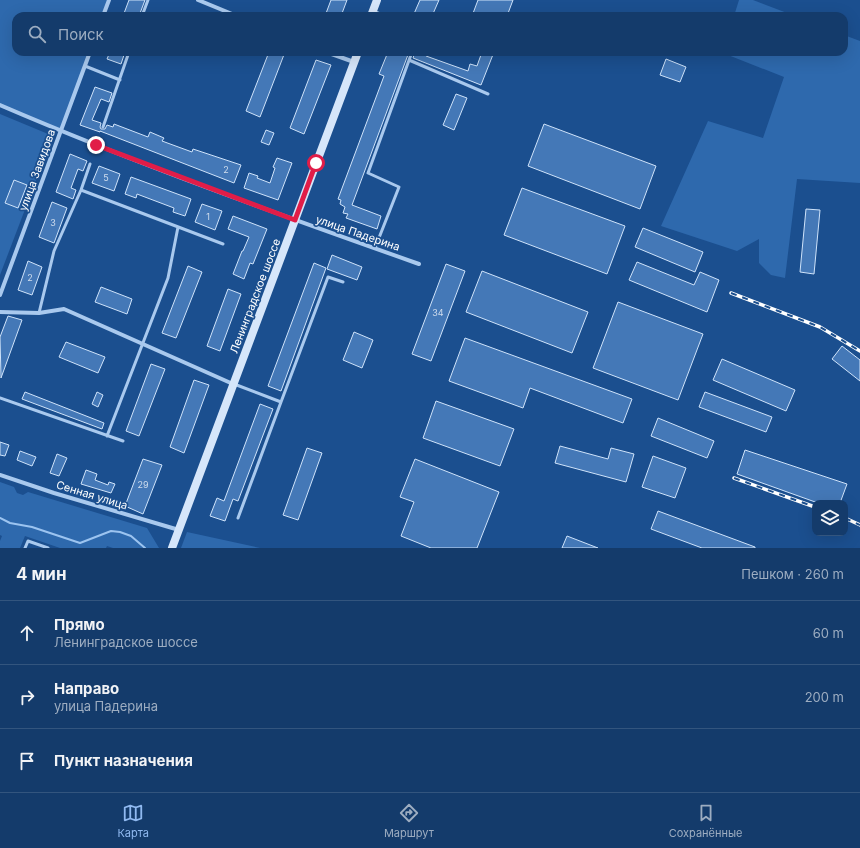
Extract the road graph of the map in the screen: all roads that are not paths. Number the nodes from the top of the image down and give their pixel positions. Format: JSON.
{"nodes":[{"id":1,"x":109,"y":0,"type":"edge"},
{"id":2,"x":148,"y":0,"type":"edge"},
{"id":3,"x":198,"y":0,"type":"edge"},
{"id":4,"x":377,"y":0,"type":"edge"},
{"id":5,"x":105,"y":12,"type":"edge"},
{"id":6,"x":144,"y":12,"type":"edge"},
{"id":7,"x":227,"y":12,"type":"edge"},
{"id":8,"x":372,"y":12,"type":"edge"},
{"id":9,"x":89,"y":56,"type":"edge"},
{"id":10,"x":128,"y":56,"type":"edge"},
{"id":11,"x":337,"y":56,"type":"edge"},
{"id":12,"x":356,"y":56,"type":"edge"},
{"id":13,"x":410,"y":56,"type":"edge"},
{"id":14,"x":409,"y":60,"type":"junction"},
{"id":15,"x":354,"y":62,"type":"junction"},
{"id":16,"x":85,"y":66,"type":"junction"},
{"id":17,"x":120,"y":80,"type":"junction"},
{"id":18,"x":488,"y":94,"type":"dead end"},
{"id":19,"x":0,"y":105,"type":"edge"},
{"id":20,"x":103,"y":127,"type":"dead end"},
{"id":21,"x":61,"y":131,"type":"junction"},
{"id":22,"x":90,"y":164,"type":"dead end"},
{"id":23,"x":81,"y":190,"type":"junction"},
{"id":24,"x":295,"y":220,"type":"junction"},
{"id":25,"x":178,"y":227,"type":"junction"},
{"id":26,"x":223,"y":244,"type":"dead end"},
{"id":27,"x":375,"y":248,"type":"junction"},
{"id":28,"x":420,"y":264,"type":"dead end"},
{"id":29,"x":343,"y":282,"type":"dead end"},
{"id":30,"x":0,"y":295,"type":"edge"},
{"id":31,"x":0,"y":312,"type":"edge"},
{"id":32,"x":39,"y":313,"type":"junction"},
{"id":33,"x":143,"y":344,"type":"junction"},
{"id":34,"x":233,"y":384,"type":"junction"},
{"id":35,"x":0,"y":398,"type":"edge"},
{"id":36,"x":281,"y":402,"type":"junction"},
{"id":37,"x":108,"y":436,"type":"junction"},
{"id":38,"x":123,"y":441,"type":"dead end"},
{"id":39,"x":0,"y":475,"type":"edge"},
{"id":40,"x":238,"y":518,"type":"dead end"},
{"id":41,"x":178,"y":530,"type":"junction"},
{"id":42,"x":25,"y":548,"type":"edge"},
{"id":43,"x":48,"y":548,"type":"edge"},
{"id":44,"x":172,"y":548,"type":"edge"}],
"edges":[{"from":1,"to":5,"type":"street"},
{"from":2,"to":6,"type":"lane"},
{"from":3,"to":7,"type":"street"},
{"from":4,"to":8,"type":"main road"},
{"from":9,"to":16,"type":"street","name":"улица Завидова"},
{"from":10,"to":17,"type":"lane"},
{"from":11,"to":15,"type":"street"},
{"from":12,"to":15,"type":"main road","name":"Ленинградское шоссе"},
{"from":13,"to":14,"type":"lane"},
{"from":14,"to":18,"type":"lane"},
{"from":14,"to":27,"type":"lane"},
{"from":15,"to":24,"type":"main road","name":"Ленинградское шоссе"},
{"from":16,"to":17,"type":"lane"},
{"from":16,"to":21,"type":"street","name":"улица Завидова"},
{"from":17,"to":20,"type":"lane"},
{"from":19,"to":21,"type":"street","name":"улица Падерина"},
{"from":21,"to":24,"type":"street","name":"улица Падерина"},
{"from":21,"to":30,"type":"street","name":"улица Завидова"},
{"from":22,"to":23,"type":"lane"},
{"from":23,"to":25,"type":"lane"},
{"from":23,"to":32,"type":"lane"},
{"from":24,"to":27,"type":"street","name":"улица Падерина"},
{"from":24,"to":34,"type":"main road","name":"Ленинградское шоссе"},
{"from":25,"to":26,"type":"lane"},
{"from":25,"to":33,"type":"lane"},
{"from":27,"to":28,"type":"street","name":"улица Падерина"},
{"from":29,"to":36,"type":"lane"},
{"from":31,"to":32,"type":"street"},
{"from":32,"to":33,"type":"street"},
{"from":33,"to":34,"type":"street"},
{"from":33,"to":37,"type":"lane"},
{"from":34,"to":36,"type":"lane"},
{"from":34,"to":41,"type":"main road","name":"Ленинградское шоссе"},
{"from":35,"to":37,"type":"lane"},
{"from":36,"to":40,"type":"lane"},
{"from":37,"to":38,"type":"lane"},
{"from":39,"to":41,"type":"street","name":"Сенная улица"},
{"from":41,"to":44,"type":"main road","name":"Ленинградское шоссе"},
{"from":42,"to":43,"type":"lane"}]}
